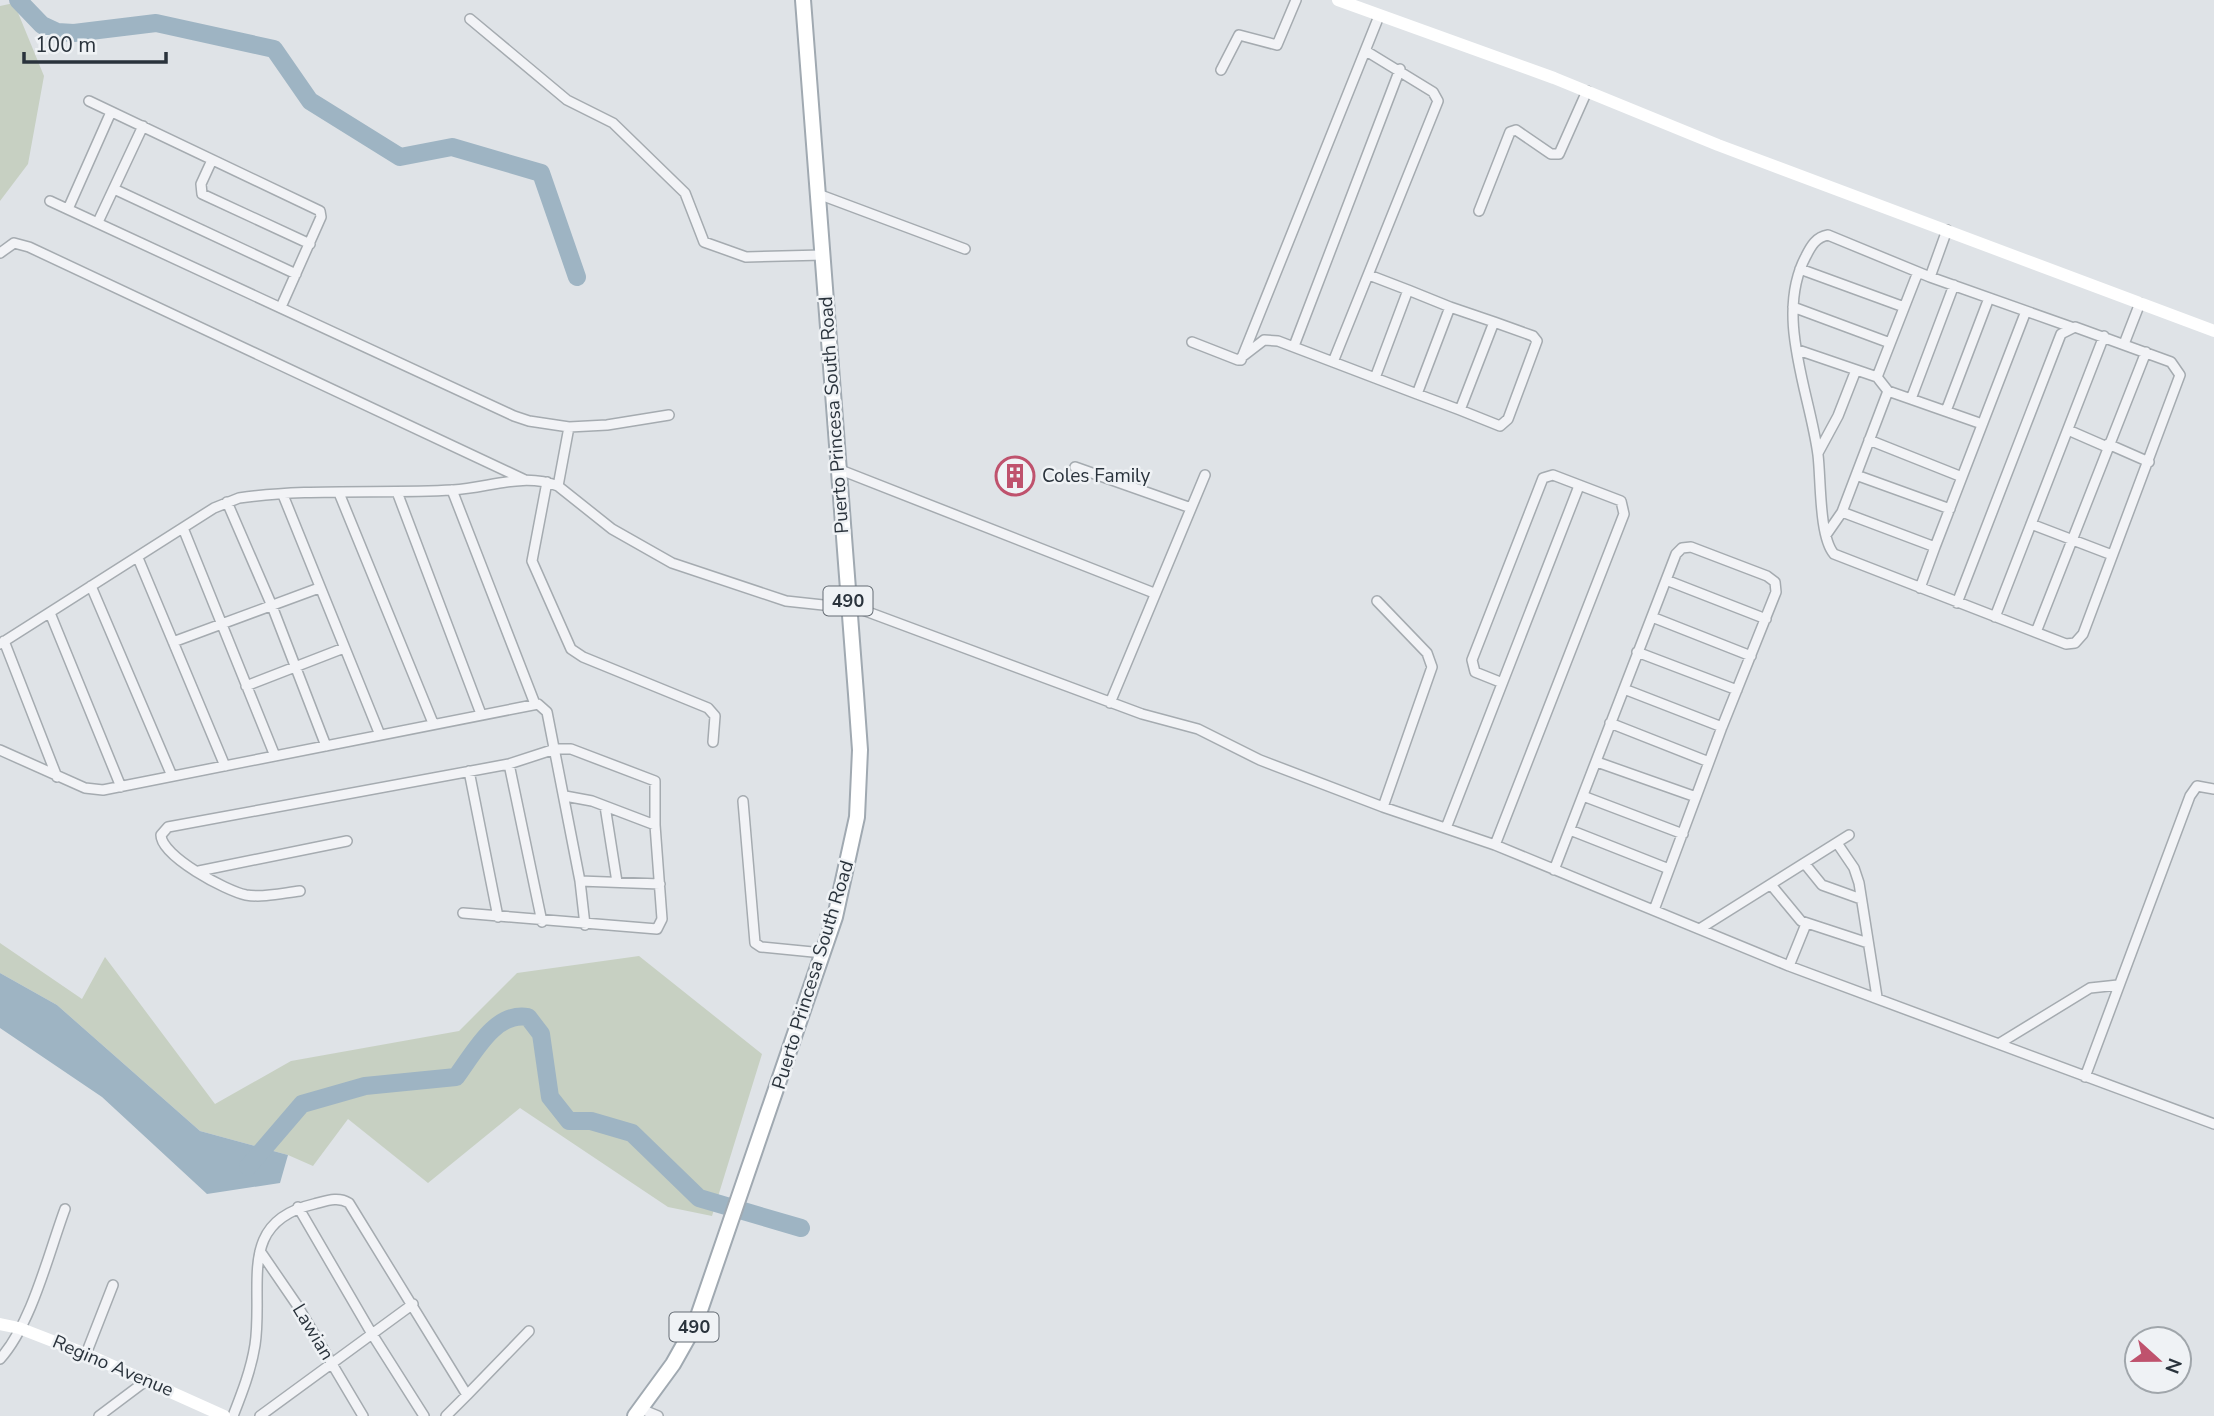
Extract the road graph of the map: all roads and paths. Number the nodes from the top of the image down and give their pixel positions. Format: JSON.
{"nodes":[{"id":1,"x":803,"y":0,"type":"edge"},
{"id":2,"x":1296,"y":0,"type":"edge"},
{"id":3,"x":1338,"y":0,"type":"edge"},
{"id":4,"x":1379,"y":16,"type":"junction"},
{"id":5,"x":470,"y":19,"type":"dead end"},
{"id":6,"x":1366,"y":51,"type":"junction"},
{"id":7,"x":1400,"y":69,"type":"junction"},
{"id":8,"x":1221,"y":70,"type":"dead end"},
{"id":9,"x":1587,"y":91,"type":"junction"},
{"id":10,"x":89,"y":101,"type":"dead end"},
{"id":11,"x":111,"y":112,"type":"junction"},
{"id":12,"x":143,"y":126,"type":"junction"},
{"id":13,"x":212,"y":160,"type":"junction"},
{"id":14,"x":114,"y":189,"type":"junction"},
{"id":15,"x":818,"y":194,"type":"junction"},
{"id":16,"x":50,"y":201,"type":"dead end"},
{"id":17,"x":68,"y":209,"type":"junction"},
{"id":18,"x":1479,"y":211,"type":"dead end"},
{"id":19,"x":98,"y":222,"type":"junction"},
{"id":20,"x":1947,"y":230,"type":"junction"},
{"id":21,"x":310,"y":244,"type":"junction"},
{"id":22,"x":965,"y":249,"type":"dead end"},
{"id":23,"x":0,"y":253,"type":"edge"},
{"id":24,"x":822,"y":255,"type":"junction"},
{"id":25,"x":1800,"y":269,"type":"junction"},
{"id":26,"x":1919,"y":272,"type":"junction"},
{"id":27,"x":296,"y":274,"type":"junction"},
{"id":28,"x":1369,"y":275,"type":"junction"},
{"id":29,"x":1930,"y":277,"type":"junction"},
{"id":30,"x":1954,"y":285,"type":"junction"},
{"id":31,"x":1408,"y":290,"type":"junction"},
{"id":32,"x":1989,"y":298,"type":"junction"},
{"id":33,"x":2140,"y":303,"type":"junction"},
{"id":34,"x":281,"y":307,"type":"junction"},
{"id":35,"x":1450,"y":307,"type":"junction"},
{"id":36,"x":1793,"y":307,"type":"junction"},
{"id":37,"x":1904,"y":307,"type":"junction"},
{"id":38,"x":2026,"y":311,"type":"junction"},
{"id":39,"x":1494,"y":322,"type":"junction"},
{"id":40,"x":2071,"y":327,"type":"junction"},
{"id":41,"x":2214,"y":331,"type":"edge"},
{"id":42,"x":2104,"y":336,"type":"junction"},
{"id":43,"x":1192,"y":342,"type":"dead end"},
{"id":44,"x":1890,"y":343,"type":"junction"},
{"id":45,"x":2124,"y":344,"type":"junction"},
{"id":46,"x":1294,"y":346,"type":"junction"},
{"id":47,"x":1798,"y":350,"type":"junction"},
{"id":48,"x":2146,"y":352,"type":"junction"},
{"id":49,"x":1241,"y":360,"type":"junction"},
{"id":50,"x":1333,"y":362,"type":"junction"},
{"id":51,"x":1856,"y":370,"type":"junction"},
{"id":52,"x":1877,"y":377,"type":"junction"},
{"id":53,"x":1374,"y":378,"type":"junction"},
{"id":54,"x":1888,"y":391,"type":"junction"},
{"id":55,"x":1417,"y":394,"type":"junction"},
{"id":56,"x":1911,"y":399,"type":"junction"},
{"id":57,"x":1460,"y":410,"type":"junction"},
{"id":58,"x":1946,"y":411,"type":"junction"},
{"id":59,"x":668,"y":415,"type":"dead end"},
{"id":60,"x":1982,"y":424,"type":"junction"},
{"id":61,"x":569,"y":427,"type":"junction"},
{"id":62,"x":2068,"y":430,"type":"junction"},
{"id":63,"x":1869,"y":440,"type":"junction"},
{"id":64,"x":2108,"y":446,"type":"junction"},
{"id":65,"x":1818,"y":453,"type":"junction"},
{"id":66,"x":2149,"y":462,"type":"junction"},
{"id":67,"x":1075,"y":467,"type":"dead end"},
{"id":68,"x":838,"y":469,"type":"junction"},
{"id":69,"x":1205,"y":475,"type":"dead end"},
{"id":70,"x":1856,"y":475,"type":"junction"},
{"id":71,"x":1962,"y":477,"type":"junction"},
{"id":72,"x":523,"y":479,"type":"junction"},
{"id":73,"x":547,"y":482,"type":"junction"},
{"id":74,"x":558,"y":486,"type":"junction"},
{"id":75,"x":1579,"y":486,"type":"junction"},
{"id":76,"x":452,"y":490,"type":"junction"},
{"id":77,"x":339,"y":492,"type":"junction"},
{"id":78,"x":397,"y":492,"type":"junction"},
{"id":79,"x":283,"y":495,"type":"junction"},
{"id":80,"x":227,"y":502,"type":"junction"},
{"id":81,"x":1191,"y":508,"type":"junction"},
{"id":82,"x":1950,"y":509,"type":"junction"},
{"id":83,"x":1842,"y":512,"type":"junction"},
{"id":84,"x":2031,"y":524,"type":"junction"},
{"id":85,"x":183,"y":528,"type":"junction"},
{"id":86,"x":1826,"y":535,"type":"junction"},
{"id":87,"x":2072,"y":539,"type":"junction"},
{"id":88,"x":1935,"y":547,"type":"junction"},
{"id":89,"x":2112,"y":555,"type":"junction"},
{"id":90,"x":138,"y":558,"type":"junction"},
{"id":91,"x":1666,"y":580,"type":"junction"},
{"id":92,"x":91,"y":586,"type":"junction"},
{"id":93,"x":319,"y":588,"type":"junction"},
{"id":94,"x":1920,"y":588,"type":"junction"},
{"id":95,"x":1154,"y":593,"type":"junction"},
{"id":96,"x":1377,"y":601,"type":"dead end"},
{"id":97,"x":1957,"y":603,"type":"junction"},
{"id":98,"x":272,"y":606,"type":"junction"},
{"id":99,"x":849,"y":608,"type":"junction"},
{"id":100,"x":50,"y":613,"type":"junction"},
{"id":101,"x":1652,"y":617,"type":"junction"},
{"id":102,"x":1994,"y":617,"type":"junction"},
{"id":103,"x":1766,"y":619,"type":"junction"},
{"id":104,"x":222,"y":625,"type":"junction"},
{"id":105,"x":2036,"y":632,"type":"junction"},
{"id":106,"x":2,"y":642,"type":"edge"},
{"id":107,"x":173,"y":642,"type":"junction"},
{"id":108,"x":344,"y":648,"type":"junction"},
{"id":109,"x":1637,"y":652,"type":"junction"},
{"id":110,"x":1751,"y":656,"type":"junction"},
{"id":111,"x":295,"y":666,"type":"junction"},
{"id":112,"x":1500,"y":682,"type":"junction"},
{"id":113,"x":246,"y":687,"type":"junction"},
{"id":114,"x":1624,"y":689,"type":"junction"},
{"id":115,"x":1737,"y":690,"type":"junction"},
{"id":116,"x":1110,"y":703,"type":"junction"},
{"id":117,"x":535,"y":704,"type":"junction"},
{"id":118,"x":481,"y":714,"type":"junction"},
{"id":119,"x":433,"y":723,"type":"junction"},
{"id":120,"x":1610,"y":723,"type":"junction"},
{"id":121,"x":1722,"y":727,"type":"junction"},
{"id":122,"x":380,"y":735,"type":"junction"},
{"id":123,"x":713,"y":741,"type":"dead end"},
{"id":124,"x":326,"y":746,"type":"junction"},
{"id":125,"x":555,"y":749,"type":"junction"},
{"id":126,"x":0,"y":750,"type":"edge"},
{"id":127,"x":275,"y":756,"type":"junction"},
{"id":128,"x":1597,"y":762,"type":"junction"},
{"id":129,"x":1709,"y":762,"type":"junction"},
{"id":130,"x":509,"y":764,"type":"junction"},
{"id":131,"x":225,"y":766,"type":"junction"},
{"id":132,"x":469,"y":771,"type":"junction"},
{"id":133,"x":172,"y":776,"type":"junction"},
{"id":134,"x":57,"y":777,"type":"junction"},
{"id":135,"x":121,"y":787,"type":"junction"},
{"id":136,"x":2214,"y":789,"type":"edge"},
{"id":137,"x":565,"y":796,"type":"junction"},
{"id":138,"x":1583,"y":796,"type":"junction"},
{"id":139,"x":1696,"y":797,"type":"junction"},
{"id":140,"x":743,"y":801,"type":"dead end"},
{"id":141,"x":605,"y":806,"type":"junction"},
{"id":142,"x":1383,"y":807,"type":"junction"},
{"id":143,"x":654,"y":825,"type":"junction"},
{"id":144,"x":1446,"y":828,"type":"junction"},
{"id":145,"x":1570,"y":830,"type":"junction"},
{"id":146,"x":1683,"y":834,"type":"junction"},
{"id":147,"x":1849,"y":835,"type":"dead end"},
{"id":148,"x":347,"y":841,"type":"dead end"},
{"id":149,"x":1837,"y":843,"type":"junction"},
{"id":150,"x":1495,"y":845,"type":"junction"},
{"id":151,"x":1805,"y":864,"type":"junction"},
{"id":152,"x":1669,"y":869,"type":"junction"},
{"id":153,"x":1554,"y":870,"type":"junction"},
{"id":154,"x":199,"y":871,"type":"junction"},
{"id":155,"x":580,"y":881,"type":"junction"},
{"id":156,"x":617,"y":881,"type":"junction"},
{"id":157,"x":660,"y":884,"type":"junction"},
{"id":158,"x":1772,"y":886,"type":"junction"},
{"id":159,"x":300,"y":891,"type":"dead end"},
{"id":160,"x":1861,"y":899,"type":"junction"},
{"id":161,"x":1654,"y":910,"type":"junction"},
{"id":162,"x":463,"y":913,"type":"dead end"},
{"id":163,"x":498,"y":917,"type":"junction"},
{"id":164,"x":542,"y":922,"type":"junction"},
{"id":165,"x":1806,"y":924,"type":"junction"},
{"id":166,"x":586,"y":925,"type":"junction"},
{"id":167,"x":1701,"y":928,"type":"junction"},
{"id":168,"x":1868,"y":943,"type":"junction"},
{"id":169,"x":823,"y":953,"type":"junction"},
{"id":170,"x":1789,"y":967,"type":"junction"},
{"id":171,"x":2118,"y":985,"type":"junction"},
{"id":172,"x":1877,"y":998,"type":"junction"},
{"id":173,"x":2000,"y":1043,"type":"junction"},
{"id":174,"x":2085,"y":1077,"type":"junction"},
{"id":175,"x":2214,"y":1124,"type":"edge"},
{"id":176,"x":298,"y":1207,"type":"junction"},
{"id":177,"x":65,"y":1209,"type":"dead end"},
{"id":178,"x":260,"y":1251,"type":"junction"},
{"id":179,"x":113,"y":1285,"type":"dead end"},
{"id":180,"x":413,"y":1304,"type":"junction"},
{"id":181,"x":0,"y":1324,"type":"edge"},
{"id":182,"x":19,"y":1328,"type":"junction"},
{"id":183,"x":529,"y":1331,"type":"dead end"},
{"id":184,"x":372,"y":1334,"type":"junction"},
{"id":185,"x":86,"y":1354,"type":"junction"},
{"id":186,"x":0,"y":1359,"type":"edge"},
{"id":187,"x":331,"y":1362,"type":"junction"},
{"id":188,"x":147,"y":1380,"type":"junction"},
{"id":189,"x":467,"y":1395,"type":"junction"},
{"id":190,"x":638,"y":1412,"type":"edge"},
{"id":191,"x":99,"y":1416,"type":"edge"},
{"id":192,"x":224,"y":1416,"type":"edge"},
{"id":193,"x":233,"y":1416,"type":"edge"},
{"id":194,"x":260,"y":1416,"type":"edge"},
{"id":195,"x":363,"y":1416,"type":"edge"},
{"id":196,"x":424,"y":1416,"type":"edge"},
{"id":197,"x":446,"y":1416,"type":"edge"},
{"id":198,"x":658,"y":1416,"type":"edge"}],
"edges":[{"from":1,"to":15,"type":"main road","name":"Puerto Princesa South Road","number":"490"},
{"from":2,"to":8,"type":"street"},
{"from":3,"to":4,"type":"street"},
{"from":4,"to":6,"type":"street"},
{"from":4,"to":9,"type":"street"},
{"from":5,"to":24,"type":"street"},
{"from":6,"to":7,"type":"street"},
{"from":6,"to":49,"type":"street"},
{"from":7,"to":28,"type":"street"},
{"from":7,"to":46,"type":"street"},
{"from":9,"to":18,"type":"street"},
{"from":9,"to":20,"type":"street"},
{"from":10,"to":11,"type":"street"},
{"from":11,"to":12,"type":"street"},
{"from":11,"to":17,"type":"street"},
{"from":12,"to":13,"type":"street"},
{"from":12,"to":14,"type":"street"},
{"from":13,"to":21,"type":"street"},
{"from":13,"to":21,"type":"street"},
{"from":14,"to":19,"type":"street"},
{"from":14,"to":27,"type":"street"},
{"from":15,"to":22,"type":"street"},
{"from":15,"to":24,"type":"main road","name":"Puerto Princesa South Road","number":"490"},
{"from":16,"to":17,"type":"street"},
{"from":17,"to":19,"type":"street"},
{"from":19,"to":34,"type":"street"},
{"from":20,"to":29,"type":"street"},
{"from":20,"to":33,"type":"street"},
{"from":21,"to":27,"type":"street"},
{"from":23,"to":72,"type":"street"},
{"from":24,"to":68,"type":"main road","name":"Puerto Princesa South Road","number":"490"},
{"from":25,"to":26,"type":"street"},
{"from":25,"to":36,"type":"street"},
{"from":25,"to":37,"type":"street"},
{"from":26,"to":29,"type":"street"},
{"from":26,"to":37,"type":"street"},
{"from":27,"to":34,"type":"street"},
{"from":28,"to":31,"type":"street"},
{"from":28,"to":50,"type":"street"},
{"from":29,"to":30,"type":"street"},
{"from":30,"to":32,"type":"street"},
{"from":30,"to":56,"type":"street"},
{"from":31,"to":35,"type":"street"},
{"from":31,"to":53,"type":"street"},
{"from":32,"to":38,"type":"street"},
{"from":32,"to":58,"type":"street"},
{"from":33,"to":41,"type":"street"},
{"from":33,"to":45,"type":"street"},
{"from":34,"to":61,"type":"street"},
{"from":35,"to":39,"type":"street"},
{"from":35,"to":55,"type":"street"},
{"from":36,"to":44,"type":"street"},
{"from":36,"to":47,"type":"street"},
{"from":37,"to":44,"type":"street"},
{"from":38,"to":40,"type":"street"},
{"from":38,"to":60,"type":"street"},
{"from":39,"to":57,"type":"street"},
{"from":39,"to":57,"type":"street"},
{"from":40,"to":42,"type":"street"},
{"from":40,"to":97,"type":"street"},
{"from":42,"to":45,"type":"street"},
{"from":42,"to":62,"type":"street"},
{"from":43,"to":49,"type":"street"},
{"from":44,"to":52,"type":"street"},
{"from":45,"to":48,"type":"street"},
{"from":46,"to":49,"type":"street"},
{"from":46,"to":50,"type":"street"},
{"from":47,"to":51,"type":"street"},
{"from":47,"to":65,"type":"street"},
{"from":48,"to":64,"type":"street"},
{"from":48,"to":66,"type":"street"},
{"from":50,"to":53,"type":"street"},
{"from":51,"to":52,"type":"street"},
{"from":51,"to":65,"type":"street"},
{"from":52,"to":54,"type":"street"},
{"from":53,"to":55,"type":"street"},
{"from":54,"to":56,"type":"street"},
{"from":54,"to":63,"type":"street"},
{"from":55,"to":57,"type":"street"},
{"from":56,"to":58,"type":"street"},
{"from":58,"to":60,"type":"street"},
{"from":59,"to":61,"type":"street"},
{"from":60,"to":71,"type":"street"},
{"from":61,"to":74,"type":"street"},
{"from":62,"to":64,"type":"street"},
{"from":62,"to":84,"type":"street"},
{"from":63,"to":70,"type":"street"},
{"from":63,"to":71,"type":"street"},
{"from":64,"to":66,"type":"street"},
{"from":64,"to":87,"type":"street"},
{"from":65,"to":86,"type":"street"},
{"from":66,"to":89,"type":"street"},
{"from":67,"to":81,"type":"street"},
{"from":68,"to":95,"type":"street"},
{"from":68,"to":99,"type":"main road","name":"Puerto Princesa South Road","number":"490"},
{"from":69,"to":81,"type":"street"},
{"from":70,"to":82,"type":"street"},
{"from":70,"to":83,"type":"street"},
{"from":71,"to":82,"type":"street"},
{"from":72,"to":73,"type":"street"},
{"from":72,"to":76,"type":"street"},
{"from":73,"to":74,"type":"street"},
{"from":73,"to":123,"type":"street"},
{"from":74,"to":99,"type":"street"},
{"from":75,"to":112,"type":"street"},
{"from":75,"to":112,"type":"street"},
{"from":75,"to":150,"type":"street"},
{"from":76,"to":78,"type":"street"},
{"from":76,"to":117,"type":"street"},
{"from":77,"to":78,"type":"street"},
{"from":77,"to":79,"type":"street"},
{"from":77,"to":119,"type":"street"},
{"from":78,"to":118,"type":"street"},
{"from":79,"to":80,"type":"street"},
{"from":79,"to":93,"type":"street"},
{"from":80,"to":85,"type":"street"},
{"from":80,"to":98,"type":"street"},
{"from":81,"to":95,"type":"street"},
{"from":82,"to":88,"type":"street"},
{"from":83,"to":86,"type":"street"},
{"from":83,"to":88,"type":"street"},
{"from":84,"to":87,"type":"street"},
{"from":84,"to":102,"type":"street"},
{"from":85,"to":90,"type":"street"},
{"from":85,"to":104,"type":"street"},
{"from":86,"to":94,"type":"street"},
{"from":87,"to":89,"type":"street"},
{"from":87,"to":105,"type":"street"},
{"from":88,"to":94,"type":"street"},
{"from":89,"to":105,"type":"street"},
{"from":90,"to":92,"type":"street"},
{"from":90,"to":107,"type":"street"},
{"from":91,"to":101,"type":"street"},
{"from":91,"to":103,"type":"street"},
{"from":91,"to":103,"type":"street"},
{"from":92,"to":100,"type":"street"},
{"from":92,"to":133,"type":"street"},
{"from":93,"to":98,"type":"street"},
{"from":93,"to":108,"type":"street"},
{"from":94,"to":97,"type":"street"},
{"from":95,"to":116,"type":"street"},
{"from":96,"to":142,"type":"street"},
{"from":97,"to":102,"type":"street"},
{"from":98,"to":104,"type":"street"},
{"from":98,"to":111,"type":"street"},
{"from":99,"to":116,"type":"street"},
{"from":99,"to":169,"type":"main road","name":"Puerto Princesa South Road","number":"490"},
{"from":100,"to":106,"type":"street"},
{"from":100,"to":135,"type":"street"},
{"from":101,"to":109,"type":"street"},
{"from":101,"to":110,"type":"street"},
{"from":102,"to":105,"type":"street"},
{"from":103,"to":110,"type":"street"},
{"from":104,"to":107,"type":"street"},
{"from":104,"to":113,"type":"street"},
{"from":106,"to":134,"type":"street"},
{"from":107,"to":131,"type":"street"},
{"from":108,"to":111,"type":"street"},
{"from":108,"to":122,"type":"street"},
{"from":109,"to":114,"type":"street"},
{"from":109,"to":115,"type":"street"},
{"from":110,"to":115,"type":"street"},
{"from":111,"to":113,"type":"street"},
{"from":111,"to":124,"type":"street"},
{"from":112,"to":144,"type":"street"},
{"from":113,"to":127,"type":"street"},
{"from":114,"to":120,"type":"street"},
{"from":114,"to":121,"type":"street"},
{"from":115,"to":121,"type":"street"},
{"from":116,"to":142,"type":"street"},
{"from":117,"to":118,"type":"street"},
{"from":117,"to":125,"type":"street"},
{"from":118,"to":119,"type":"street"},
{"from":119,"to":122,"type":"street"},
{"from":120,"to":128,"type":"street"},
{"from":120,"to":129,"type":"street"},
{"from":121,"to":129,"type":"street"},
{"from":122,"to":124,"type":"street"},
{"from":124,"to":127,"type":"street"},
{"from":125,"to":130,"type":"street"},
{"from":125,"to":137,"type":"street"},
{"from":125,"to":143,"type":"street"},
{"from":126,"to":134,"type":"street"},
{"from":127,"to":131,"type":"street"},
{"from":128,"to":138,"type":"street"},
{"from":128,"to":139,"type":"street"},
{"from":129,"to":139,"type":"street"},
{"from":130,"to":132,"type":"street"},
{"from":130,"to":164,"type":"street"},
{"from":131,"to":133,"type":"street"},
{"from":132,"to":154,"type":"street"},
{"from":132,"to":163,"type":"street"},
{"from":133,"to":135,"type":"street"},
{"from":134,"to":135,"type":"street"},
{"from":136,"to":171,"type":"street"},
{"from":137,"to":141,"type":"street"},
{"from":137,"to":155,"type":"street"},
{"from":138,"to":145,"type":"street"},
{"from":138,"to":146,"type":"street"},
{"from":139,"to":146,"type":"street"},
{"from":140,"to":169,"type":"street"},
{"from":141,"to":143,"type":"street"},
{"from":141,"to":156,"type":"street"},
{"from":142,"to":144,"type":"street"},
{"from":143,"to":157,"type":"street"},
{"from":144,"to":150,"type":"street"},
{"from":145,"to":152,"type":"street"},
{"from":145,"to":153,"type":"street"},
{"from":146,"to":152,"type":"street"},
{"from":147,"to":149,"type":"street"},
{"from":148,"to":154,"type":"street"},
{"from":149,"to":151,"type":"street"},
{"from":149,"to":160,"type":"street"},
{"from":150,"to":153,"type":"street"},
{"from":151,"to":158,"type":"street"},
{"from":151,"to":160,"type":"street"},
{"from":152,"to":161,"type":"street"},
{"from":153,"to":161,"type":"street"},
{"from":154,"to":159,"type":"street"},
{"from":155,"to":156,"type":"street"},
{"from":155,"to":166,"type":"street"},
{"from":156,"to":157,"type":"street"},
{"from":157,"to":166,"type":"street"},
{"from":158,"to":165,"type":"street"},
{"from":158,"to":167,"type":"street"},
{"from":160,"to":168,"type":"street"},
{"from":161,"to":167,"type":"street"},
{"from":162,"to":163,"type":"street"},
{"from":163,"to":164,"type":"street"},
{"from":164,"to":166,"type":"street"},
{"from":165,"to":168,"type":"street"},
{"from":165,"to":170,"type":"street"},
{"from":167,"to":170,"type":"street"},
{"from":168,"to":172,"type":"street"},
{"from":169,"to":190,"type":"main road","name":"Puerto Princesa South Road","number":"490"},
{"from":170,"to":172,"type":"street"},
{"from":171,"to":173,"type":"street"},
{"from":171,"to":174,"type":"street"},
{"from":172,"to":173,"type":"street"},
{"from":173,"to":174,"type":"street"},
{"from":174,"to":175,"type":"street"},
{"from":176,"to":178,"type":"street"},
{"from":176,"to":180,"type":"street"},
{"from":176,"to":184,"type":"street"},
{"from":177,"to":182,"type":"street"},
{"from":178,"to":187,"type":"street","name":"Lawian"},
{"from":178,"to":193,"type":"street"},
{"from":179,"to":185,"type":"street"},
{"from":180,"to":184,"type":"street"},
{"from":180,"to":189,"type":"street"},
{"from":181,"to":182,"type":"street","name":"Regino Avenue"},
{"from":182,"to":185,"type":"street","name":"Regino Avenue"},
{"from":182,"to":186,"type":"street"},
{"from":183,"to":189,"type":"street"},
{"from":184,"to":187,"type":"street"},
{"from":184,"to":196,"type":"street"},
{"from":185,"to":188,"type":"street","name":"Regino Avenue"},
{"from":187,"to":194,"type":"street"},
{"from":187,"to":195,"type":"street","name":"Lawian"},
{"from":188,"to":191,"type":"street"},
{"from":188,"to":192,"type":"street","name":"Regino Avenue"},
{"from":189,"to":197,"type":"street"},
{"from":190,"to":198,"type":"street"}]}
